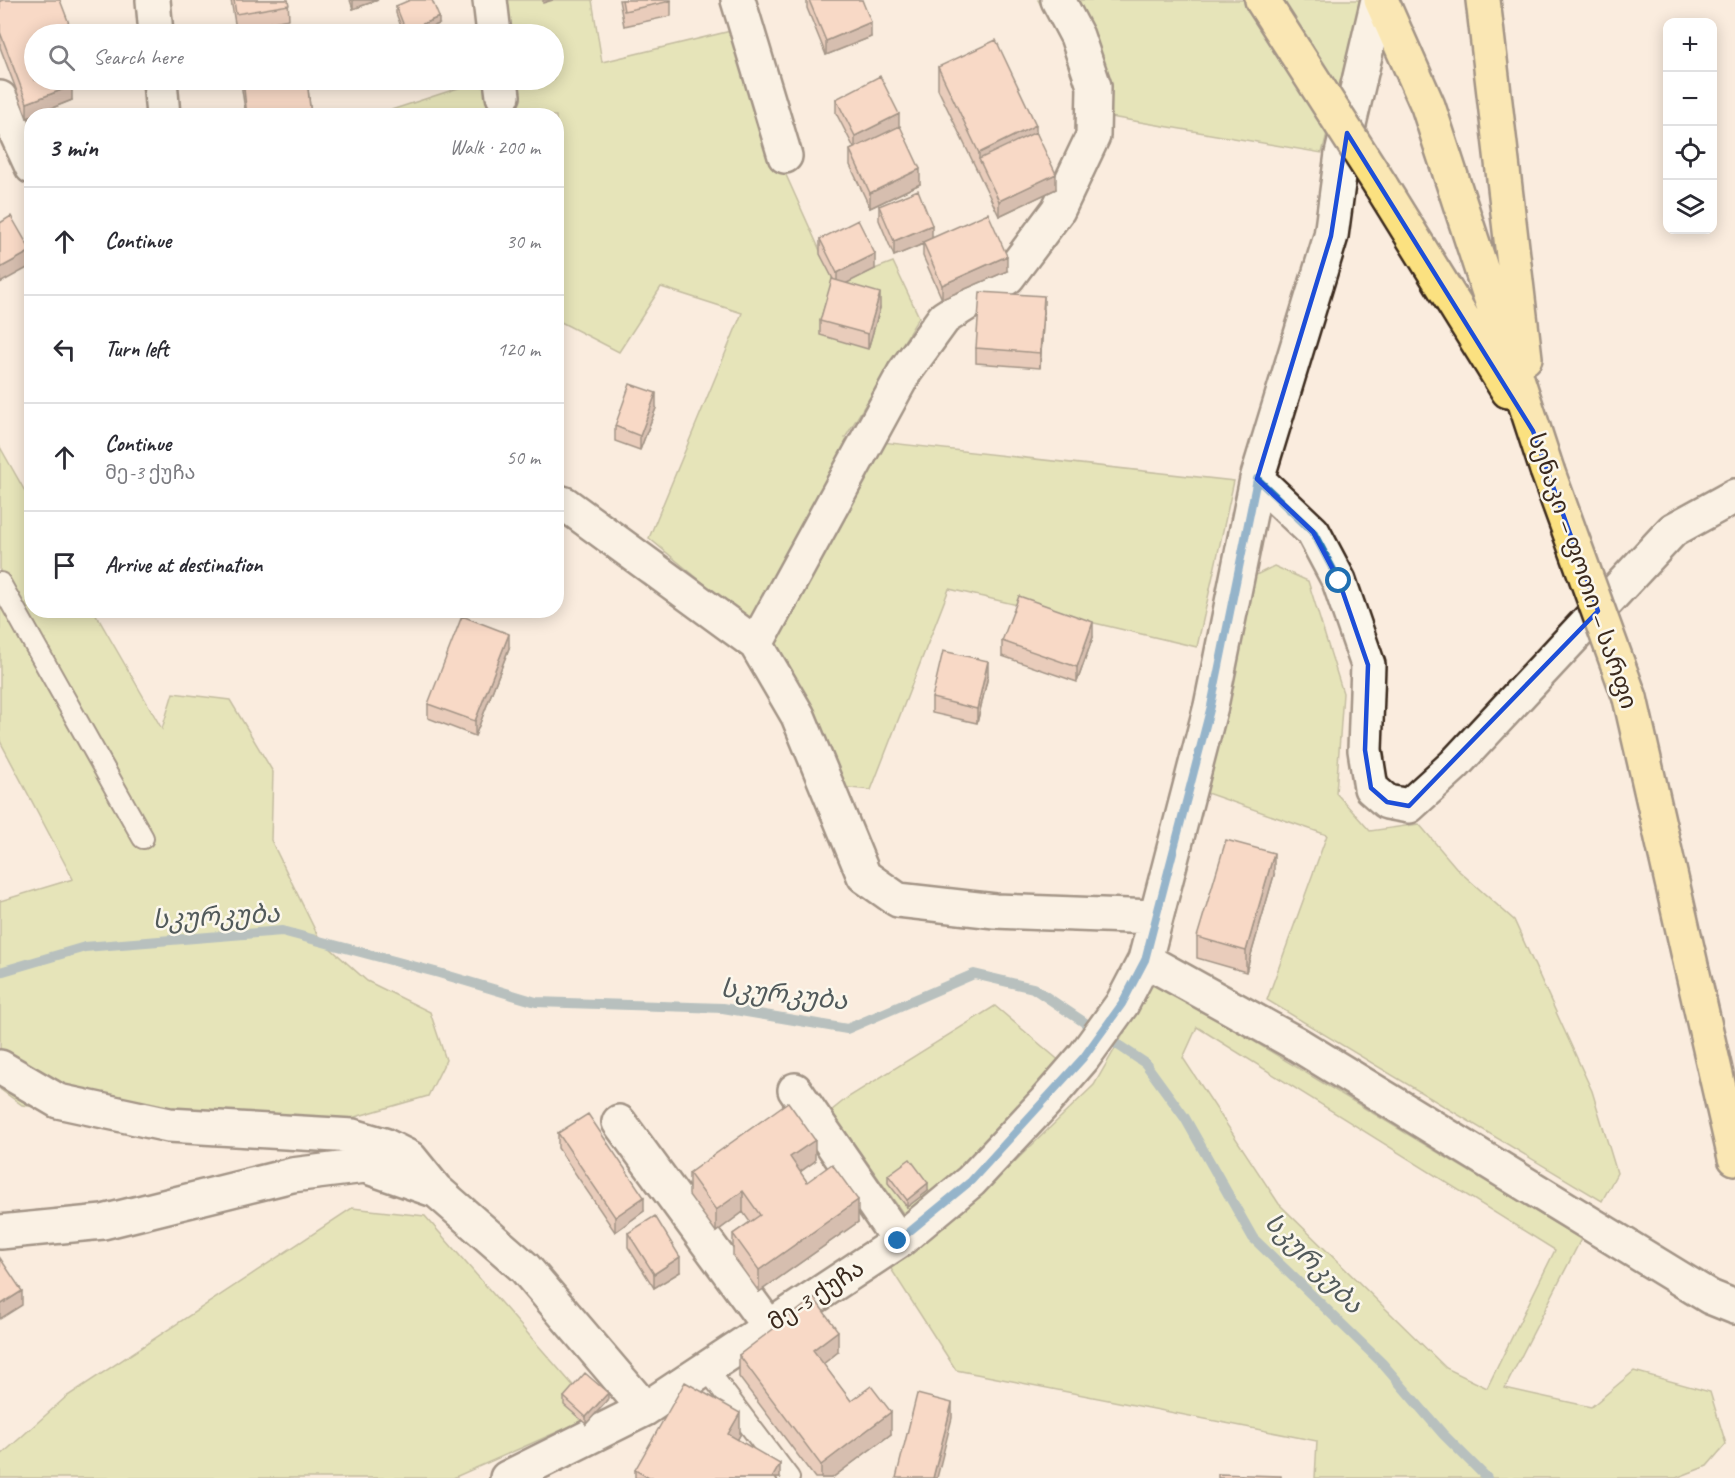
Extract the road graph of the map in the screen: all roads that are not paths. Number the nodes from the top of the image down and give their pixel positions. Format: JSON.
{"nodes":[{"id":1,"x":153,"y":0,"type":"edge"},
{"id":2,"x":490,"y":0,"type":"edge"},
{"id":3,"x":738,"y":0,"type":"edge"},
{"id":4,"x":1058,"y":0,"type":"edge"},
{"id":5,"x":1262,"y":0,"type":"edge"},
{"id":6,"x":1379,"y":0,"type":"edge"},
{"id":7,"x":1483,"y":0,"type":"edge"},
{"id":8,"x":155,"y":24,"type":"edge"},
{"id":9,"x":493,"y":24,"type":"edge"},
{"id":10,"x":161,"y":90,"type":"edge"},
{"id":11,"x":0,"y":99,"type":"edge"},
{"id":12,"x":163,"y":108,"type":"edge"},
{"id":13,"x":24,"y":150,"type":"edge"},
{"id":14,"x":785,"y":156,"type":"dead end"},
{"id":15,"x":1533,"y":431,"type":"junction"},
{"id":16,"x":1257,"y":479,"type":"junction"},
{"id":17,"x":1735,"y":496,"type":"edge"},
{"id":18,"x":564,"y":504,"type":"edge"},
{"id":19,"x":0,"y":583,"type":"edge"},
{"id":20,"x":756,"y":644,"type":"junction"},
{"id":21,"x":143,"y":838,"type":"dead end"},
{"id":22,"x":1155,"y":917,"type":"junction"},
{"id":23,"x":1145,"y":960,"type":"junction"},
{"id":24,"x":0,"y":1067,"type":"edge"},
{"id":25,"x":795,"y":1090,"type":"dead end"},
{"id":26,"x":619,"y":1122,"type":"dead end"},
{"id":27,"x":1735,"y":1158,"type":"edge"},
{"id":28,"x":437,"y":1191,"type":"junction"},
{"id":29,"x":0,"y":1232,"type":"edge"},
{"id":30,"x":898,"y":1241,"type":"junction"},
{"id":31,"x":1735,"y":1307,"type":"edge"},
{"id":32,"x":769,"y":1327,"type":"junction"},
{"id":33,"x":706,"y":1368,"type":"junction"},
{"id":34,"x":645,"y":1409,"type":"junction"},
{"id":35,"x":507,"y":1478,"type":"edge"},
{"id":36,"x":789,"y":1478,"type":"edge"}],
"edges":[{"from":1,"to":8,"type":"street"},
{"from":2,"to":9,"type":"street"},
{"from":3,"to":14,"type":"street"},
{"from":4,"to":20,"type":"street"},
{"from":5,"to":15,"type":"highway","bridge":true},
{"from":6,"to":15,"type":"highway","name":"სენაკი — ფოთი — სარფი"},
{"from":6,"to":16,"type":"street","name":"მე-3 ქუჩა"},
{"from":7,"to":15,"type":"highway"},
{"from":10,"to":12,"type":"street"},
{"from":11,"to":13,"type":"street"},
{"from":15,"to":27,"type":"highway","name":"სენაკი — ფოთი — სარფი","bridge":true},
{"from":16,"to":17,"type":"street"},
{"from":16,"to":22,"type":"street","name":"მე-3 ქუჩა"},
{"from":18,"to":20,"type":"street"},
{"from":19,"to":21,"type":"lane"},
{"from":20,"to":22,"type":"street"},
{"from":22,"to":23,"type":"street","name":"მე-3 ქუჩა"},
{"from":23,"to":30,"type":"street","name":"მე-3 ქუჩა"},
{"from":23,"to":31,"type":"street"},
{"from":24,"to":28,"type":"street"},
{"from":25,"to":30,"type":"street"},
{"from":26,"to":32,"type":"street"},
{"from":28,"to":29,"type":"street"},
{"from":28,"to":34,"type":"street"},
{"from":30,"to":32,"type":"street","name":"მე-3 ქუჩა"},
{"from":32,"to":33,"type":"street","name":"მე-3 ქუჩა"},
{"from":33,"to":34,"type":"street","name":"მე-3 ქუჩა"},
{"from":33,"to":36,"type":"lane"},
{"from":34,"to":35,"type":"street","name":"მე-3 ქუჩა"}]}
